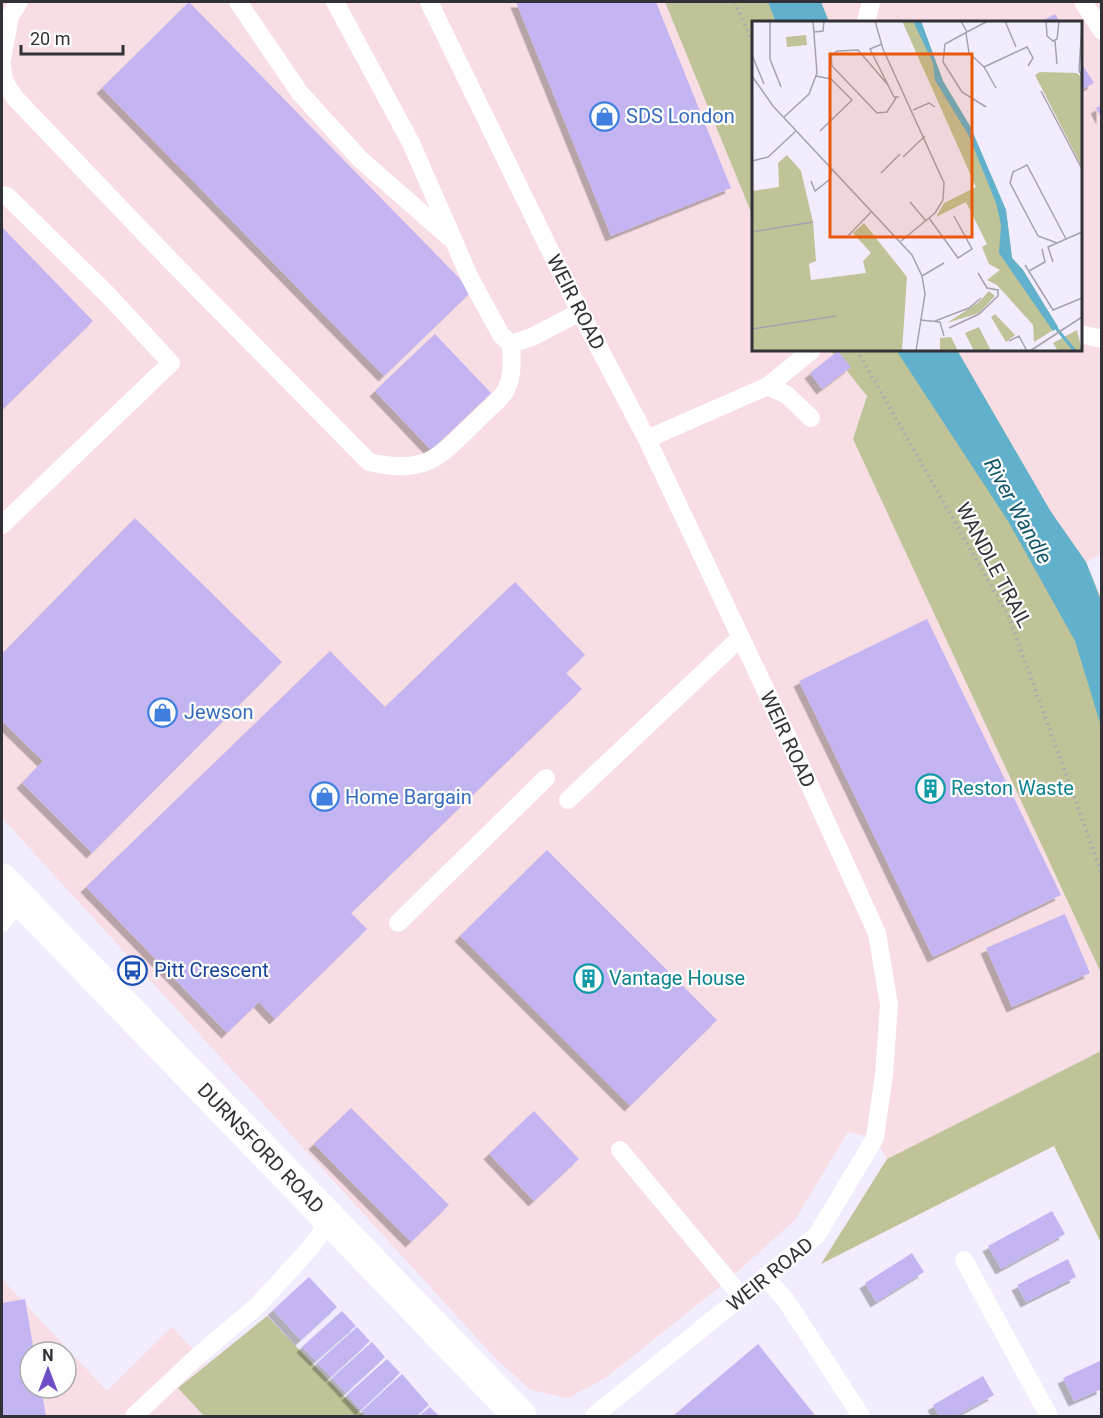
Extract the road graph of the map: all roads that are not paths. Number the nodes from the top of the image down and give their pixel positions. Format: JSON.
{"nodes":[{"id":1,"x":19,"y":2,"type":"edge"},
{"id":2,"x":238,"y":2,"type":"edge"},
{"id":3,"x":335,"y":2,"type":"edge"},
{"id":4,"x":429,"y":2,"type":"edge"},
{"id":5,"x":871,"y":2,"type":"edge"},
{"id":6,"x":1083,"y":2,"type":"edge"},
{"id":7,"x":866,"y":21,"type":"edge"},
{"id":8,"x":1101,"y":31,"type":"edge"},
{"id":9,"x":2,"y":59,"type":"edge"},
{"id":10,"x":2,"y":66,"type":"edge"},
{"id":11,"x":2,"y":195,"type":"edge"},
{"id":12,"x":454,"y":241,"type":"junction"},
{"id":13,"x":580,"y":312,"type":"junction"},
{"id":14,"x":1082,"y":334,"type":"edge"},
{"id":15,"x":1101,"y":339,"type":"edge"},
{"id":16,"x":511,"y":344,"type":"junction"},
{"id":17,"x":811,"y":351,"type":"dead end"},
{"id":18,"x":768,"y":386,"type":"junction"},
{"id":19,"x":811,"y":418,"type":"dead end"},
{"id":20,"x":647,"y":439,"type":"junction"},
{"id":21,"x":2,"y":525,"type":"edge"},
{"id":22,"x":740,"y":639,"type":"junction"},
{"id":23,"x":546,"y":778,"type":"dead end"},
{"id":24,"x":568,"y":800,"type":"dead end"},
{"id":25,"x":7,"y":900,"type":"edge"},
{"id":26,"x":398,"y":923,"type":"dead end"},
{"id":27,"x":620,"y":1150,"type":"dead end"},
{"id":28,"x":330,"y":1219,"type":"junction"},
{"id":29,"x":964,"y":1260,"type":"dead end"},
{"id":30,"x":766,"y":1278,"type":"junction"},
{"id":31,"x":742,"y":1297,"type":"junction"},
{"id":32,"x":134,"y":1416,"type":"edge"},
{"id":33,"x":520,"y":1416,"type":"edge"},
{"id":34,"x":594,"y":1416,"type":"edge"},
{"id":35,"x":861,"y":1416,"type":"edge"},
{"id":36,"x":1049,"y":1416,"type":"edge"}],
"edges":[{"from":1,"to":9,"type":"lane"},
{"from":2,"to":12,"type":"lane"},
{"from":3,"to":12,"type":"lane"},
{"from":4,"to":13,"type":"lane","name":"WEIR ROAD"},
{"from":5,"to":7,"type":"lane"},
{"from":6,"to":8,"type":"lane"},
{"from":10,"to":16,"type":"lane"},
{"from":11,"to":21,"type":"lane"},
{"from":12,"to":16,"type":"lane"},
{"from":13,"to":16,"type":"lane"},
{"from":13,"to":20,"type":"lane","name":"WEIR ROAD"},
{"from":14,"to":15,"type":"lane"},
{"from":17,"to":18,"type":"lane"},
{"from":18,"to":19,"type":"lane"},
{"from":18,"to":20,"type":"lane"},
{"from":20,"to":22,"type":"lane","name":"WEIR ROAD"},
{"from":22,"to":24,"type":"lane"},
{"from":22,"to":30,"type":"lane","name":"WEIR ROAD"},
{"from":23,"to":26,"type":"lane"},
{"from":25,"to":28,"type":"main road","name":"DURNSFORD ROAD"},
{"from":27,"to":31,"type":"lane"},
{"from":28,"to":32,"type":"lane"},
{"from":28,"to":33,"type":"main road","name":"DURNSFORD ROAD"},
{"from":29,"to":36,"type":"lane"},
{"from":30,"to":31,"type":"lane","name":"WEIR ROAD"},
{"from":30,"to":35,"type":"lane"},
{"from":31,"to":34,"type":"lane","name":"WEIR ROAD"}]}
